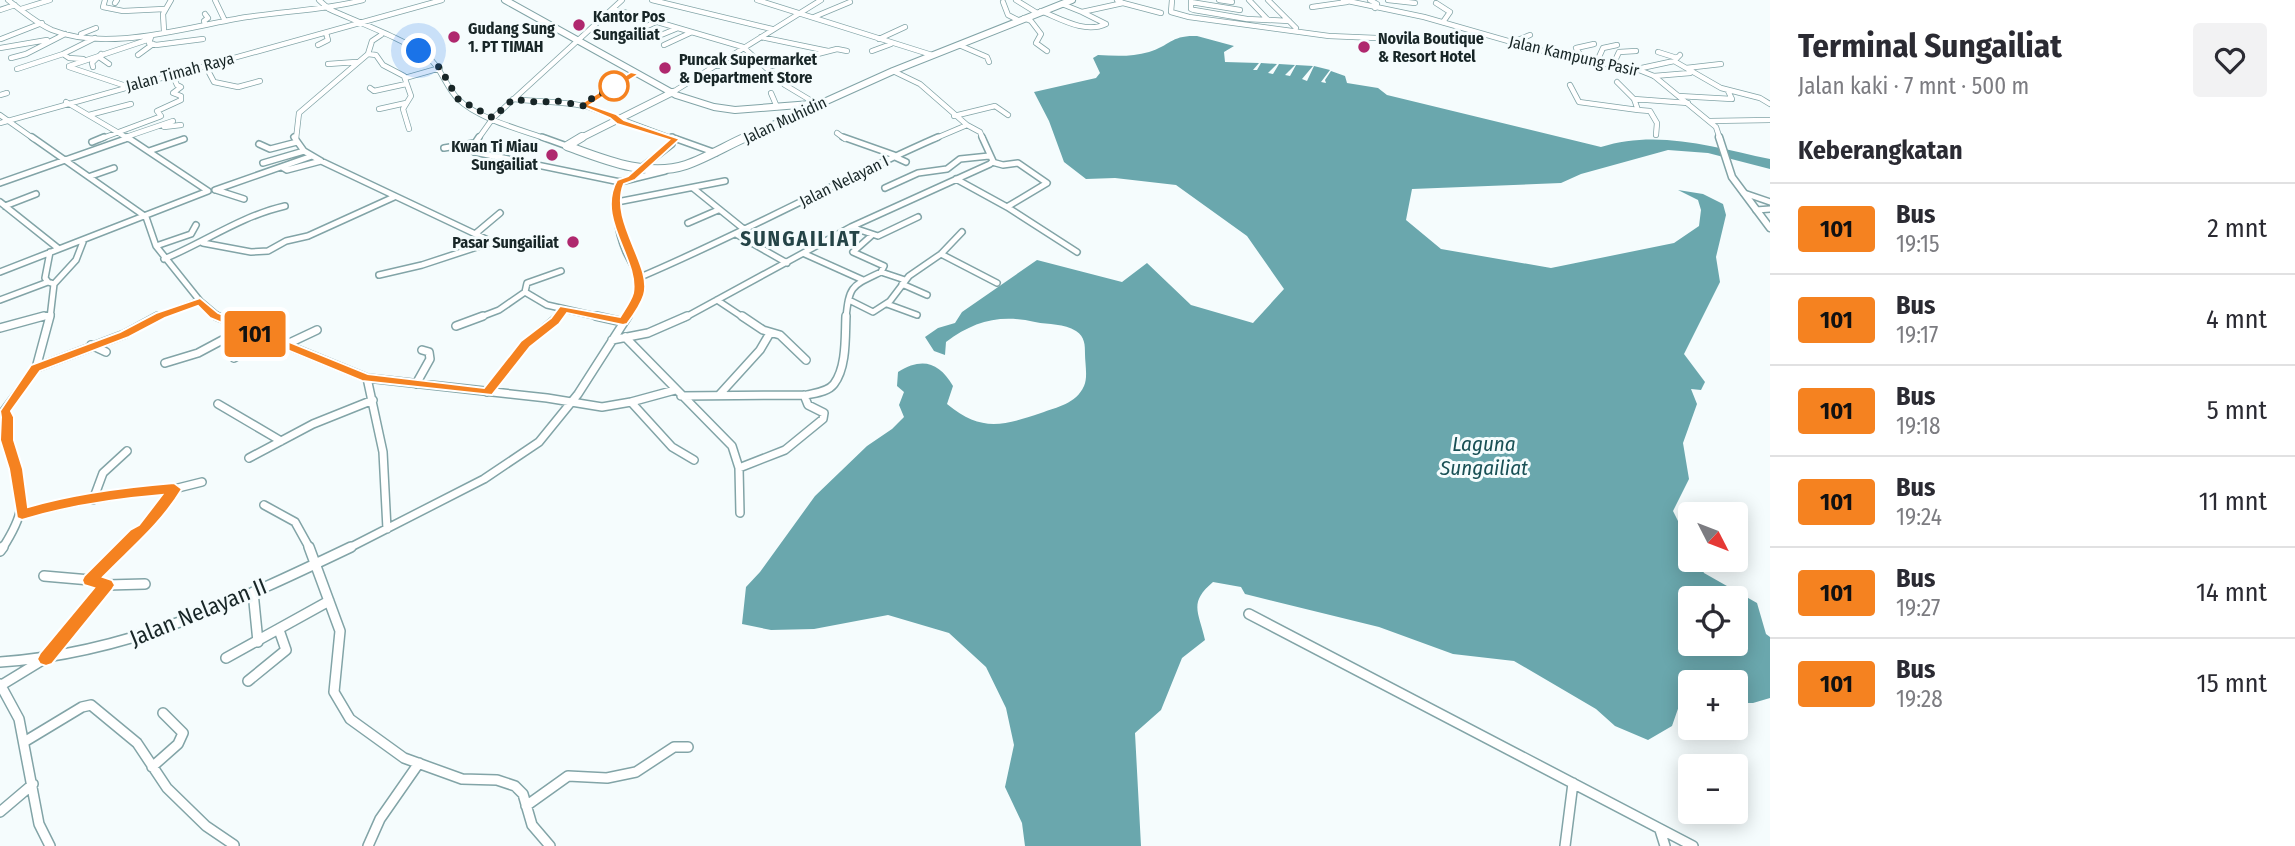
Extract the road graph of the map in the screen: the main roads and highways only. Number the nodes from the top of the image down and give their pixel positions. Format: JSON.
{"nodes":[{"id":1,"x":496,"y":0,"type":"edge"},
{"id":2,"x":505,"y":0,"type":"edge"},
{"id":3,"x":1072,"y":0,"type":"edge"},
{"id":4,"x":578,"y":43,"type":"junction"},
{"id":5,"x":673,"y":94,"type":"junction"},
{"id":6,"x":819,"y":102,"type":"junction"},
{"id":7,"x":790,"y":106,"type":"junction"},
{"id":8,"x":801,"y":112,"type":"junction"}],
"edges":[{"from":1,"to":4,"type":"highway"},
{"from":2,"to":4,"type":"highway"},
{"from":3,"to":6,"type":"highway","name":"Jalan Muhidin"},
{"from":4,"to":5,"type":"highway"},
{"from":4,"to":5,"type":"highway"},
{"from":5,"to":7,"type":"highway"},
{"from":5,"to":8,"type":"highway","name":"Jalan Muhidin"},
{"from":6,"to":7,"type":"highway"},
{"from":6,"to":8,"type":"highway","name":"Jalan Muhidin"},
{"from":7,"to":8,"type":"highway"}]}
